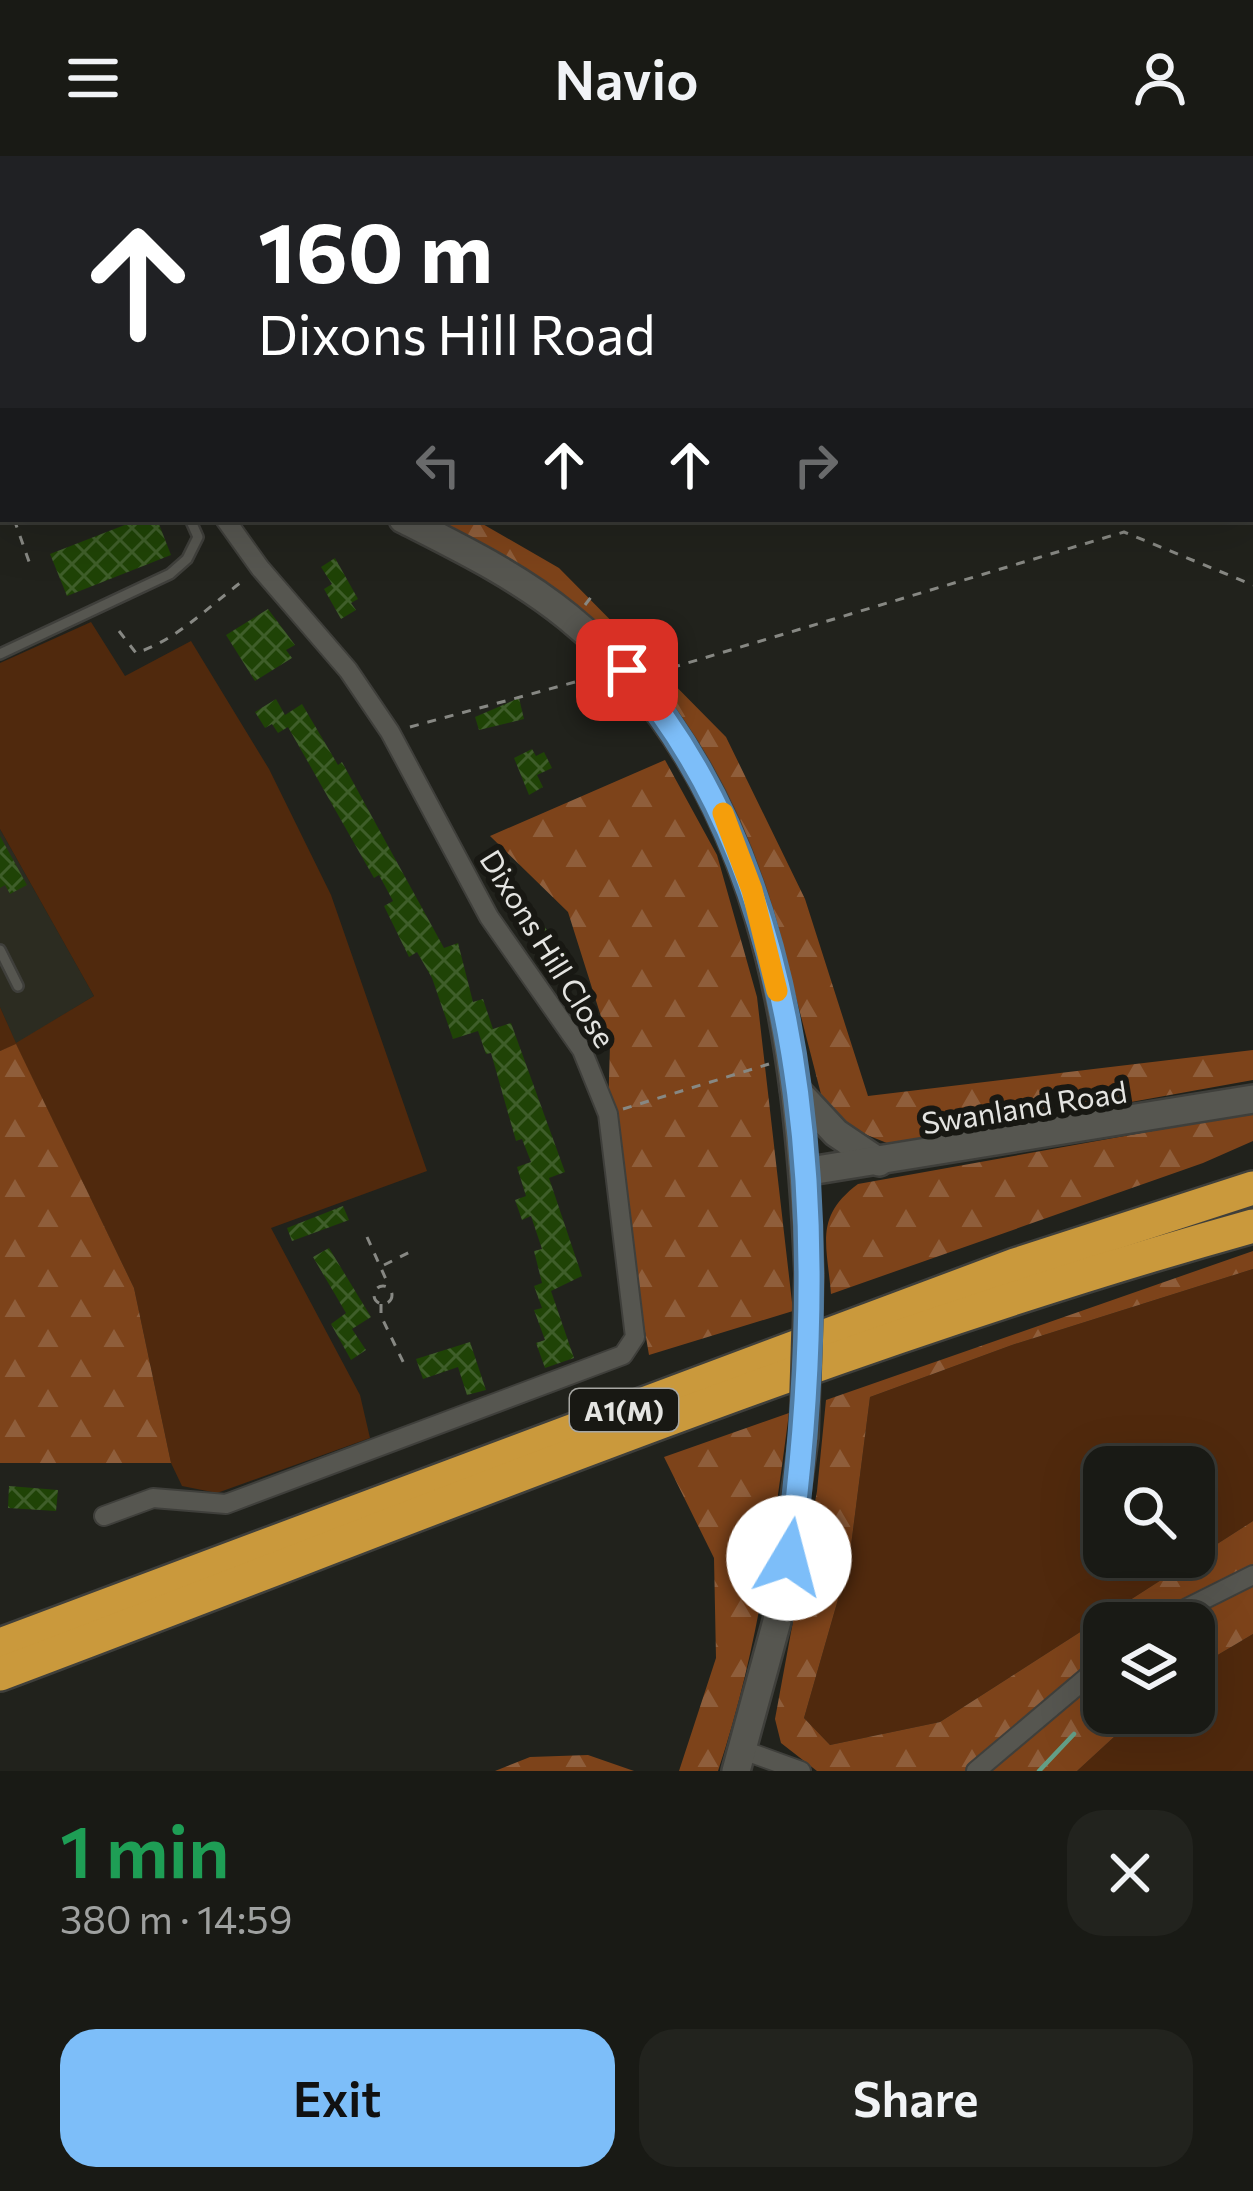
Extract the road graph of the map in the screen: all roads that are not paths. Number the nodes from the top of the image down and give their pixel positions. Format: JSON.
{"nodes":[{"id":1,"x":191,"y":522,"type":"edge"},
{"id":2,"x":227,"y":522,"type":"edge"},
{"id":3,"x":409,"y":522,"type":"edge"},
{"id":4,"x":0,"y":654,"type":"edge"},
{"id":5,"x":0,"y":950,"type":"edge"},
{"id":6,"x":18,"y":986,"type":"dead end"},
{"id":7,"x":794,"y":1088,"type":"junction"},
{"id":8,"x":1253,"y":1100,"type":"edge"},
{"id":9,"x":879,"y":1162,"type":"junction"},
{"id":10,"x":804,"y":1172,"type":"junction"},
{"id":11,"x":1253,"y":1188,"type":"edge"},
{"id":12,"x":1253,"y":1226,"type":"edge"},
{"id":13,"x":104,"y":1516,"type":"dead end"},
{"id":14,"x":1253,"y":1575,"type":"edge"},
{"id":15,"x":1199,"y":1602,"type":"edge"},
{"id":16,"x":0,"y":1645,"type":"edge"},
{"id":17,"x":0,"y":1674,"type":"edge"},
{"id":18,"x":1083,"y":1681,"type":"edge"},
{"id":19,"x":740,"y":1760,"type":"edge"},
{"id":20,"x":801,"y":1771,"type":"edge"},
{"id":21,"x":976,"y":1771,"type":"edge"}],
"edges":[{"from":1,"to":4,"type":"lane"},
{"from":2,"to":13,"type":"street","name":"Dixons Hill Close"},
{"from":3,"to":7,"type":"street"},
{"from":5,"to":6,"type":"lane"},
{"from":7,"to":9,"type":"street"},
{"from":7,"to":10,"type":"street"},
{"from":8,"to":9,"type":"street","name":"Swanland Road"},
{"from":9,"to":10,"type":"street","name":"Swanland Road"},
{"from":10,"to":19,"type":"street","bridge":true},
{"from":11,"to":16,"type":"highway","number":"A1(M)"},
{"from":12,"to":17,"type":"highway","number":"A1(M)"},
{"from":14,"to":15,"type":"street"},
{"from":18,"to":21,"type":"street"},
{"from":19,"to":20,"type":"street"}]}
